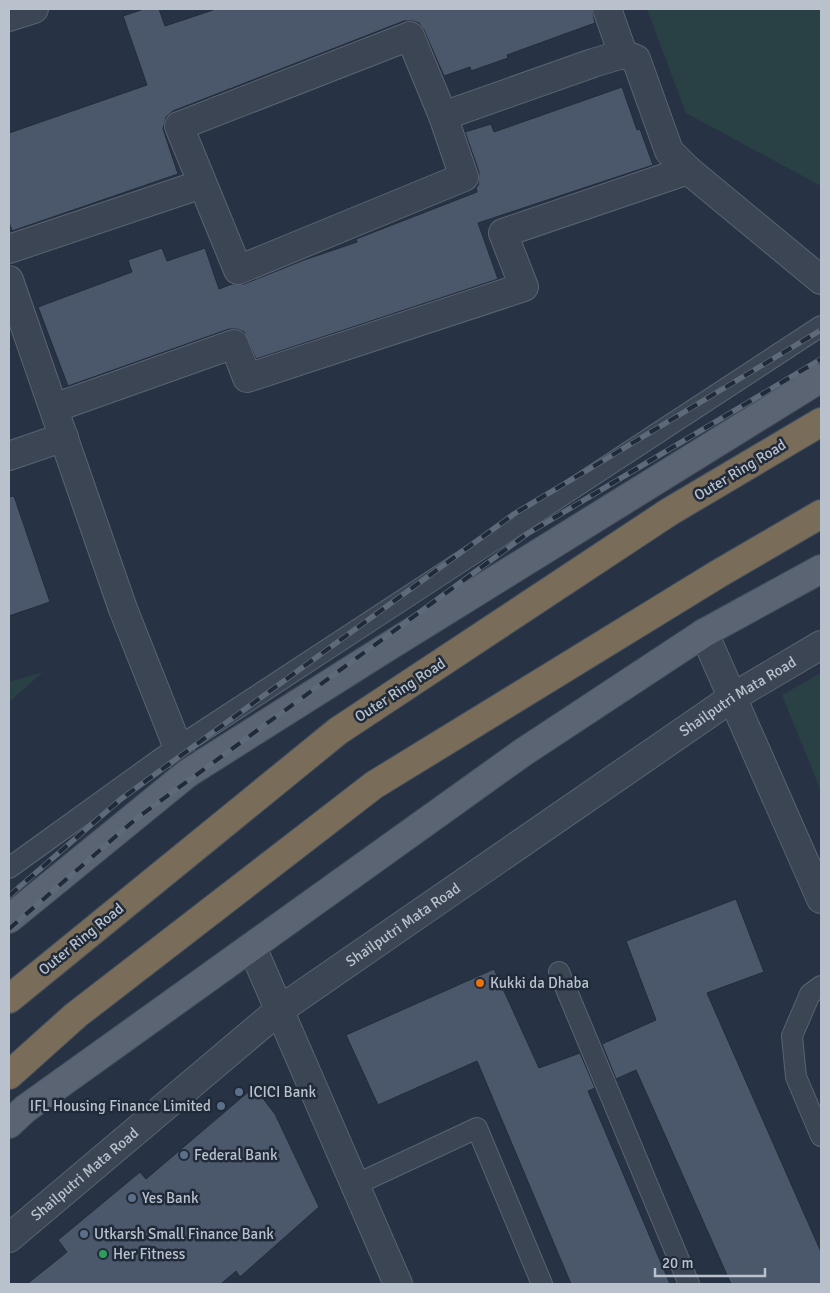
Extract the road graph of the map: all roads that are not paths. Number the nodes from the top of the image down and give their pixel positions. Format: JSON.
{"nodes":[{"id":1,"x":34,"y":9,"type":"edge"},
{"id":2,"x":607,"y":9,"type":"edge"},
{"id":3,"x":9,"y":17,"type":"edge"},
{"id":4,"x":623,"y":54,"type":"junction"},
{"id":5,"x":443,"y":116,"type":"junction"},
{"id":6,"x":688,"y":170,"type":"junction"},
{"id":7,"x":202,"y":184,"type":"junction"},
{"id":8,"x":9,"y":249,"type":"edge"},
{"id":9,"x":9,"y":280,"type":"edge"},
{"id":10,"x":821,"y":280,"type":"edge"},
{"id":11,"x":821,"y":326,"type":"edge"},
{"id":12,"x":821,"y":378,"type":"edge"},
{"id":13,"x":54,"y":408,"type":"junction"},
{"id":14,"x":821,"y":422,"type":"edge"},
{"id":15,"x":64,"y":437,"type":"junction"},
{"id":16,"x":9,"y":456,"type":"edge"},
{"id":17,"x":821,"y":514,"type":"edge"},
{"id":18,"x":821,"y":569,"type":"edge"},
{"id":19,"x":704,"y":633,"type":"junction"},
{"id":20,"x":821,"y":645,"type":"edge"},
{"id":21,"x":733,"y":697,"type":"junction"},
{"id":22,"x":179,"y":747,"type":"junction"},
{"id":23,"x":188,"y":774,"type":"junction"},
{"id":24,"x":9,"y":868,"type":"edge"},
{"id":25,"x":821,"y":899,"type":"edge"},
{"id":26,"x":9,"y":919,"type":"edge"},
{"id":27,"x":252,"y":947,"type":"junction"},
{"id":28,"x":558,"y":972,"type":"dead end"},
{"id":29,"x":821,"y":986,"type":"edge"},
{"id":30,"x":9,"y":999,"type":"edge"},
{"id":31,"x":278,"y":1011,"type":"junction"},
{"id":32,"x":9,"y":1075,"type":"edge"},
{"id":33,"x":9,"y":1124,"type":"edge"},
{"id":34,"x":821,"y":1136,"type":"edge"},
{"id":35,"x":355,"y":1185,"type":"junction"},
{"id":36,"x":9,"y":1238,"type":"edge"},
{"id":37,"x":398,"y":1284,"type":"edge"},
{"id":38,"x":542,"y":1284,"type":"edge"},
{"id":39,"x":689,"y":1284,"type":"edge"}],
"edges":[{"from":1,"to":3,"type":"street"},
{"from":2,"to":4,"type":"street"},
{"from":4,"to":5,"type":"street"},
{"from":4,"to":6,"type":"street"},
{"from":5,"to":7,"type":"street"},
{"from":5,"to":7,"type":"street"},
{"from":6,"to":10,"type":"street"},
{"from":6,"to":13,"type":"street"},
{"from":7,"to":8,"type":"street"},
{"from":9,"to":13,"type":"street"},
{"from":11,"to":22,"type":"lane"},
{"from":12,"to":23,"type":"main road"},
{"from":13,"to":15,"type":"street"},
{"from":14,"to":30,"type":"highway","name":"Outer Ring Road"},
{"from":15,"to":16,"type":"street"},
{"from":15,"to":22,"type":"street"},
{"from":17,"to":32,"type":"highway"},
{"from":18,"to":19,"type":"main road"},
{"from":19,"to":21,"type":"street"},
{"from":19,"to":27,"type":"main road"},
{"from":20,"to":21,"type":"street","name":"Shailputri Mata Road"},
{"from":21,"to":25,"type":"street"},
{"from":21,"to":31,"type":"street","name":"Shailputri Mata Road"},
{"from":22,"to":23,"type":"street"},
{"from":22,"to":24,"type":"lane"},
{"from":23,"to":26,"type":"main road"},
{"from":27,"to":31,"type":"street"},
{"from":27,"to":33,"type":"main road"},
{"from":28,"to":39,"type":"lane"},
{"from":29,"to":34,"type":"lane"},
{"from":31,"to":35,"type":"street"},
{"from":31,"to":36,"type":"street","name":"Shailputri Mata Road"},
{"from":35,"to":37,"type":"street"},
{"from":35,"to":38,"type":"lane"}]}
